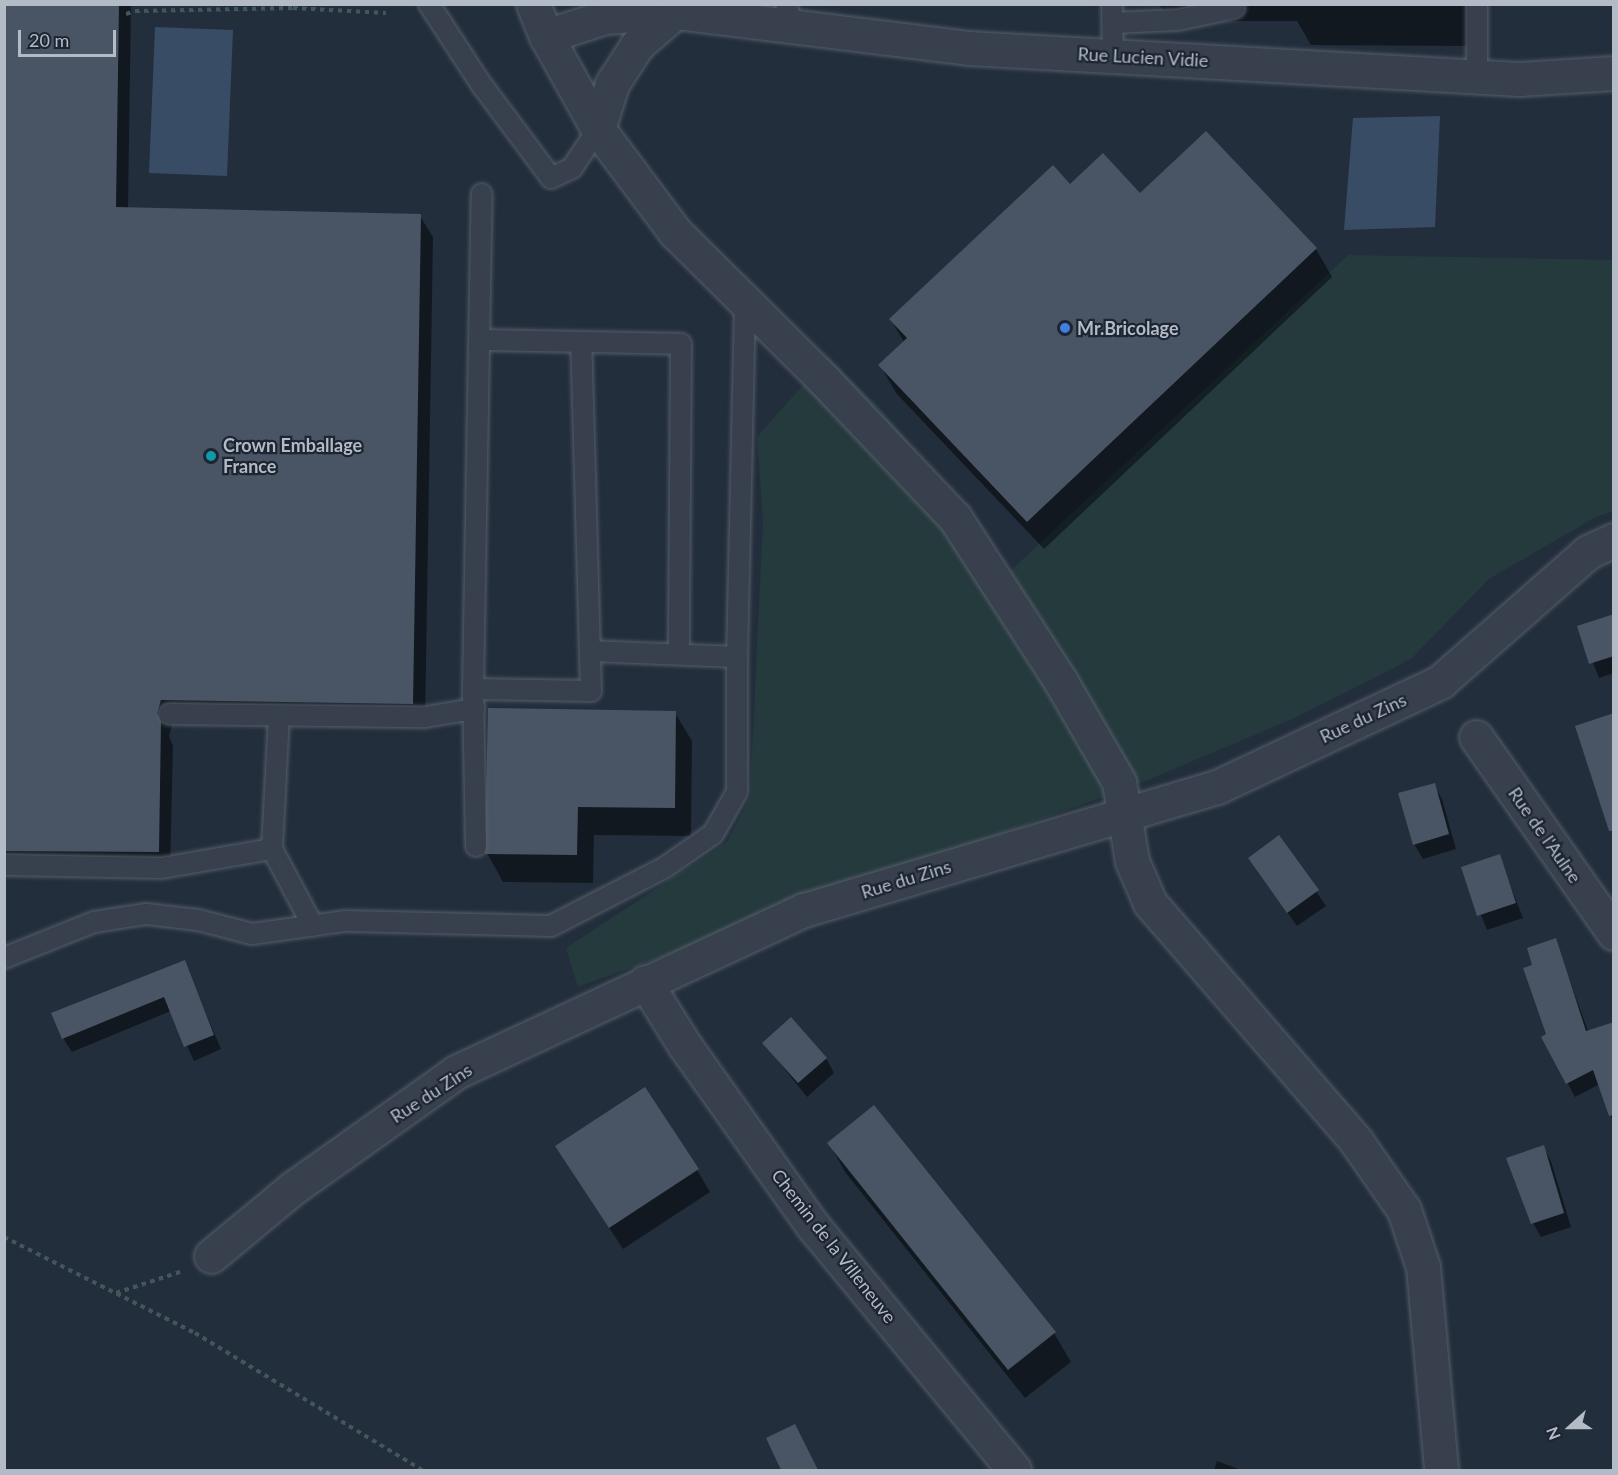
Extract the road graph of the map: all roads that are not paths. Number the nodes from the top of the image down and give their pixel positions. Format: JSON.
{"nodes":[{"id":1,"x":429,"y":4,"type":"edge"},
{"id":2,"x":533,"y":4,"type":"edge"},
{"id":3,"x":1477,"y":4,"type":"edge"},
{"id":4,"x":670,"y":8,"type":"edge"},
{"id":5,"x":1235,"y":8,"type":"dead end"},
{"id":6,"x":1113,"y":14,"type":"edge"},
{"id":7,"x":790,"y":15,"type":"edge"},
{"id":8,"x":546,"y":36,"type":"junction"},
{"id":9,"x":1113,"y":55,"type":"junction"},
{"id":10,"x":1614,"y":73,"type":"edge"},
{"id":11,"x":1477,"y":76,"type":"junction"},
{"id":12,"x":598,"y":129,"type":"junction"},
{"id":13,"x":482,"y":194,"type":"dead end"},
{"id":14,"x":745,"y":302,"type":"junction"},
{"id":15,"x":480,"y":340,"type":"junction"},
{"id":16,"x":581,"y":343,"type":"junction"},
{"id":17,"x":1614,"y":540,"type":"edge"},
{"id":18,"x":590,"y":651,"type":"junction"},
{"id":19,"x":679,"y":654,"type":"junction"},
{"id":20,"x":737,"y":657,"type":"junction"},
{"id":21,"x":473,"y":689,"type":"junction"},
{"id":22,"x":474,"y":710,"type":"junction"},
{"id":23,"x":170,"y":714,"type":"dead end"},
{"id":24,"x":279,"y":716,"type":"junction"},
{"id":25,"x":1476,"y":737,"type":"dead end"},
{"id":26,"x":1126,"y":814,"type":"junction"},
{"id":27,"x":476,"y":846,"type":"dead end"},
{"id":28,"x":272,"y":849,"type":"junction"},
{"id":29,"x":4,"y":865,"type":"edge"},
{"id":30,"x":313,"y":926,"type":"junction"},
{"id":31,"x":1614,"y":933,"type":"edge"},
{"id":32,"x":4,"y":958,"type":"edge"},
{"id":33,"x":645,"y":982,"type":"junction"},
{"id":34,"x":213,"y":1254,"type":"road end"},
{"id":35,"x":1014,"y":1470,"type":"edge"},
{"id":36,"x":1441,"y":1470,"type":"edge"}],
"edges":[{"from":1,"to":12,"type":"lane"},
{"from":2,"to":8,"type":"street"},
{"from":3,"to":11,"type":"lane"},
{"from":4,"to":7,"type":"street","name":"Rue Lucien Vidie"},
{"from":4,"to":8,"type":"street","name":"Rue Lucien Vidie"},
{"from":4,"to":12,"type":"street"},
{"from":5,"to":6,"type":"lane"},
{"from":6,"to":9,"type":"lane"},
{"from":7,"to":9,"type":"street","name":"Rue Lucien Vidie"},
{"from":8,"to":12,"type":"street"},
{"from":9,"to":11,"type":"street","name":"Rue Lucien Vidie"},
{"from":10,"to":11,"type":"street","name":"Rue Lucien Vidie"},
{"from":12,"to":14,"type":"street"},
{"from":13,"to":15,"type":"lane"},
{"from":14,"to":20,"type":"lane"},
{"from":14,"to":26,"type":"street"},
{"from":15,"to":16,"type":"lane"},
{"from":15,"to":21,"type":"lane"},
{"from":16,"to":18,"type":"lane"},
{"from":16,"to":19,"type":"lane"},
{"from":17,"to":26,"type":"street","name":"Rue du Zins"},
{"from":18,"to":19,"type":"lane"},
{"from":18,"to":21,"type":"lane"},
{"from":19,"to":20,"type":"lane"},
{"from":20,"to":30,"type":"lane"},
{"from":21,"to":22,"type":"lane"},
{"from":22,"to":24,"type":"lane"},
{"from":22,"to":27,"type":"lane"},
{"from":23,"to":24,"type":"lane"},
{"from":24,"to":28,"type":"lane"},
{"from":25,"to":31,"type":"street","name":"Rue de l'Aulne"},
{"from":26,"to":33,"type":"street","name":"Rue du Zins"},
{"from":26,"to":36,"type":"street"},
{"from":28,"to":29,"type":"lane"},
{"from":28,"to":30,"type":"lane"},
{"from":30,"to":32,"type":"lane"},
{"from":33,"to":34,"type":"street","name":"Rue du Zins"},
{"from":33,"to":35,"type":"street","name":"Chemin de la Villeneuve"}]}
